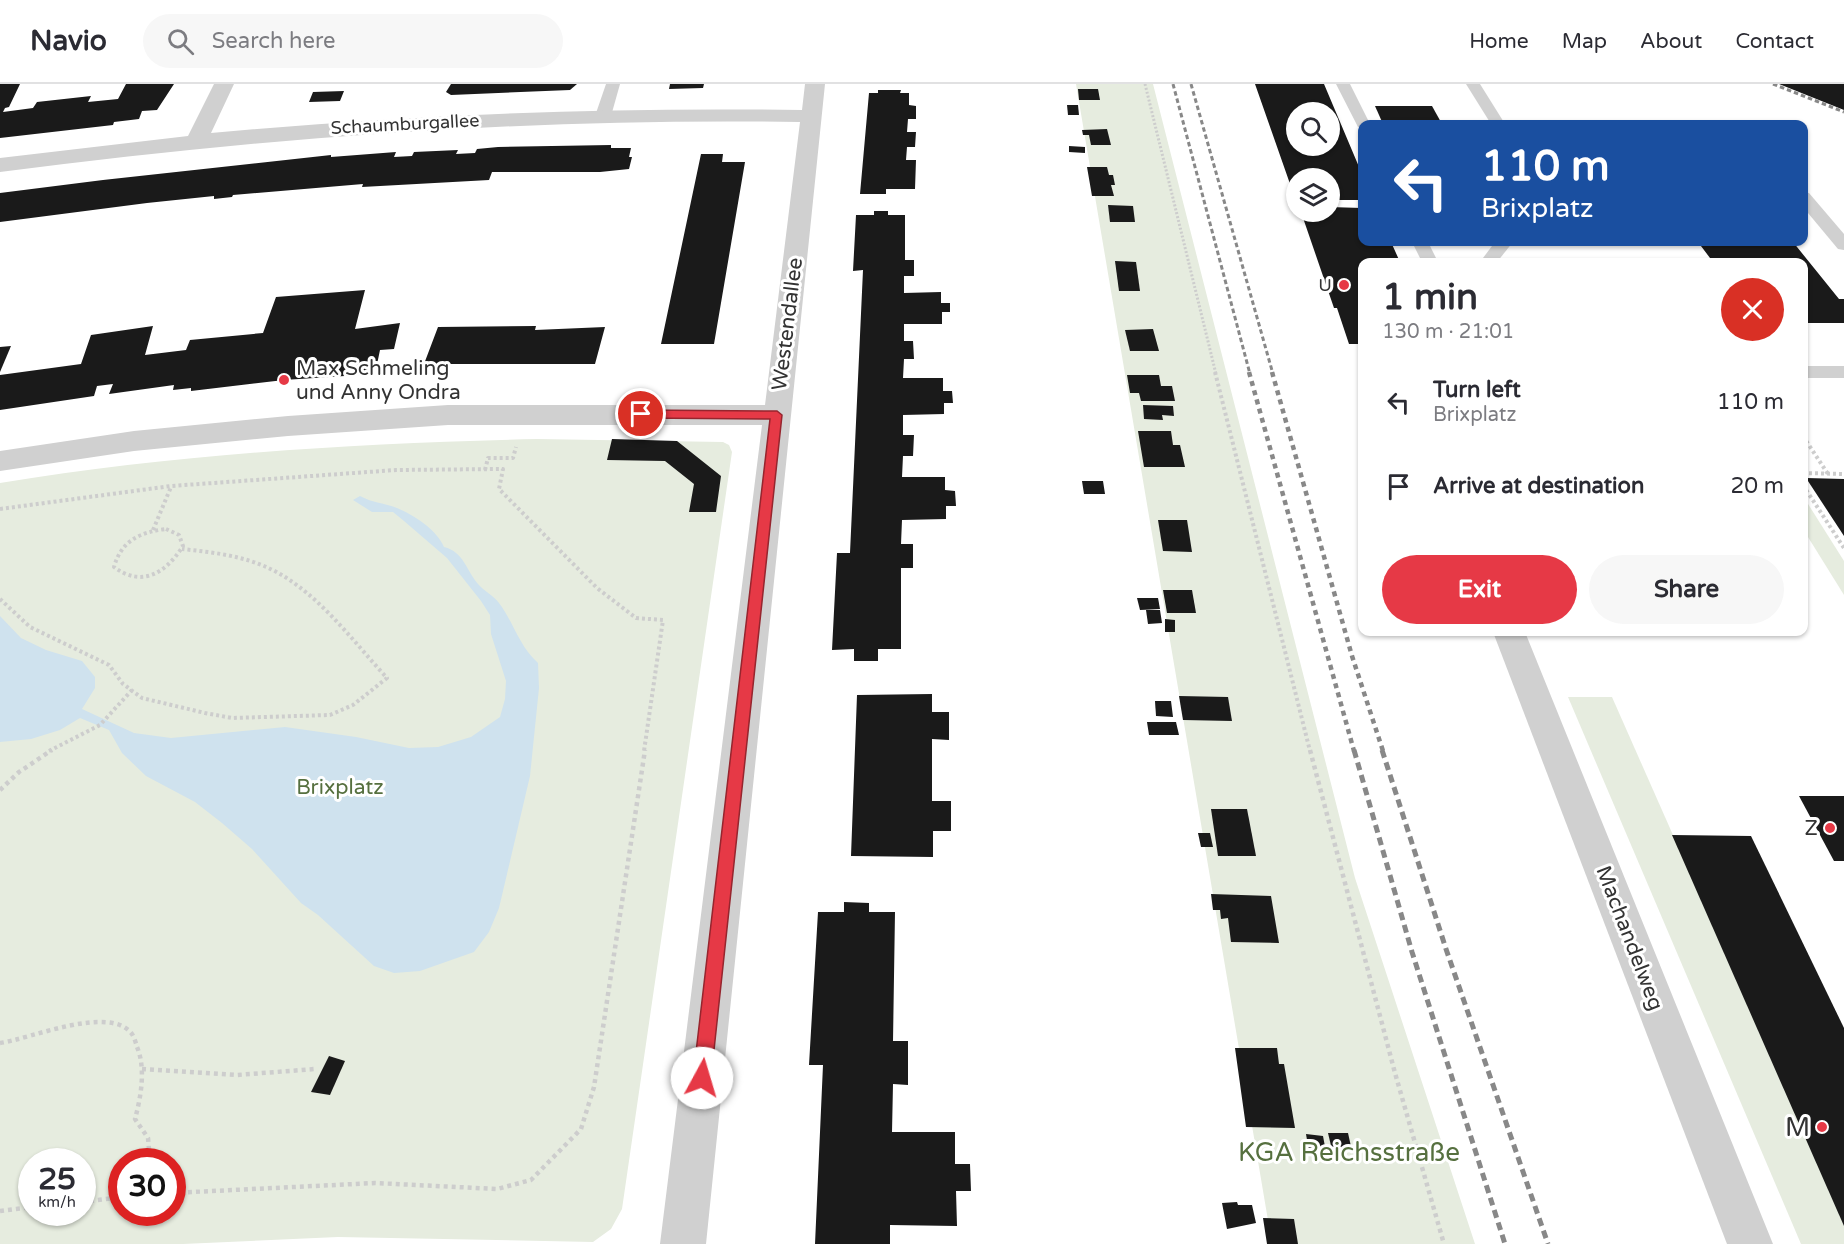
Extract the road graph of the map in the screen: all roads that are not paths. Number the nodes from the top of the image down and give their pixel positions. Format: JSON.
{"nodes":[{"id":1,"x":224,"y":84,"type":"edge"},
{"id":2,"x":613,"y":84,"type":"edge"},
{"id":3,"x":815,"y":84,"type":"edge"},
{"id":4,"x":1343,"y":84,"type":"edge"},
{"id":5,"x":1473,"y":84,"type":"edge"},
{"id":6,"x":603,"y":116,"type":"junction"},
{"id":7,"x":811,"y":116,"type":"junction"},
{"id":8,"x":1361,"y":120,"type":"edge"},
{"id":9,"x":1496,"y":120,"type":"edge"},
{"id":10,"x":197,"y":140,"type":"junction"},
{"id":11,"x":0,"y":165,"type":"edge"},
{"id":12,"x":1808,"y":202,"type":"edge"},
{"id":13,"x":1844,"y":245,"type":"edge"},
{"id":14,"x":1501,"y":246,"type":"edge"},
{"id":15,"x":1491,"y":258,"type":"edge"},
{"id":16,"x":1808,"y":372,"type":"edge"},
{"id":17,"x":1844,"y":372,"type":"edge"},
{"id":18,"x":777,"y":415,"type":"junction"},
{"id":19,"x":0,"y":461,"type":"edge"},
{"id":20,"x":1511,"y":636,"type":"edge"},
{"id":21,"x":683,"y":1244,"type":"edge"},
{"id":22,"x":1750,"y":1244,"type":"edge"}],
"edges":[{"from":1,"to":10,"type":"street"},
{"from":2,"to":6,"type":"lane"},
{"from":3,"to":7,"type":"street","name":"Westendallee"},
{"from":4,"to":8,"type":"lane"},
{"from":5,"to":9,"type":"lane"},
{"from":6,"to":7,"type":"street","name":"Schaumburgallee"},
{"from":6,"to":10,"type":"street","name":"Schaumburgallee"},
{"from":7,"to":18,"type":"street","name":"Westendallee"},
{"from":10,"to":11,"type":"street","name":"Schaumburgallee"},
{"from":12,"to":13,"type":"lane"},
{"from":14,"to":15,"type":"lane"},
{"from":16,"to":17,"type":"lane"},
{"from":18,"to":19,"type":"street"},
{"from":18,"to":21,"type":"street","name":"Westendallee"},
{"from":20,"to":22,"type":"street","name":"Machandelweg"}]}
